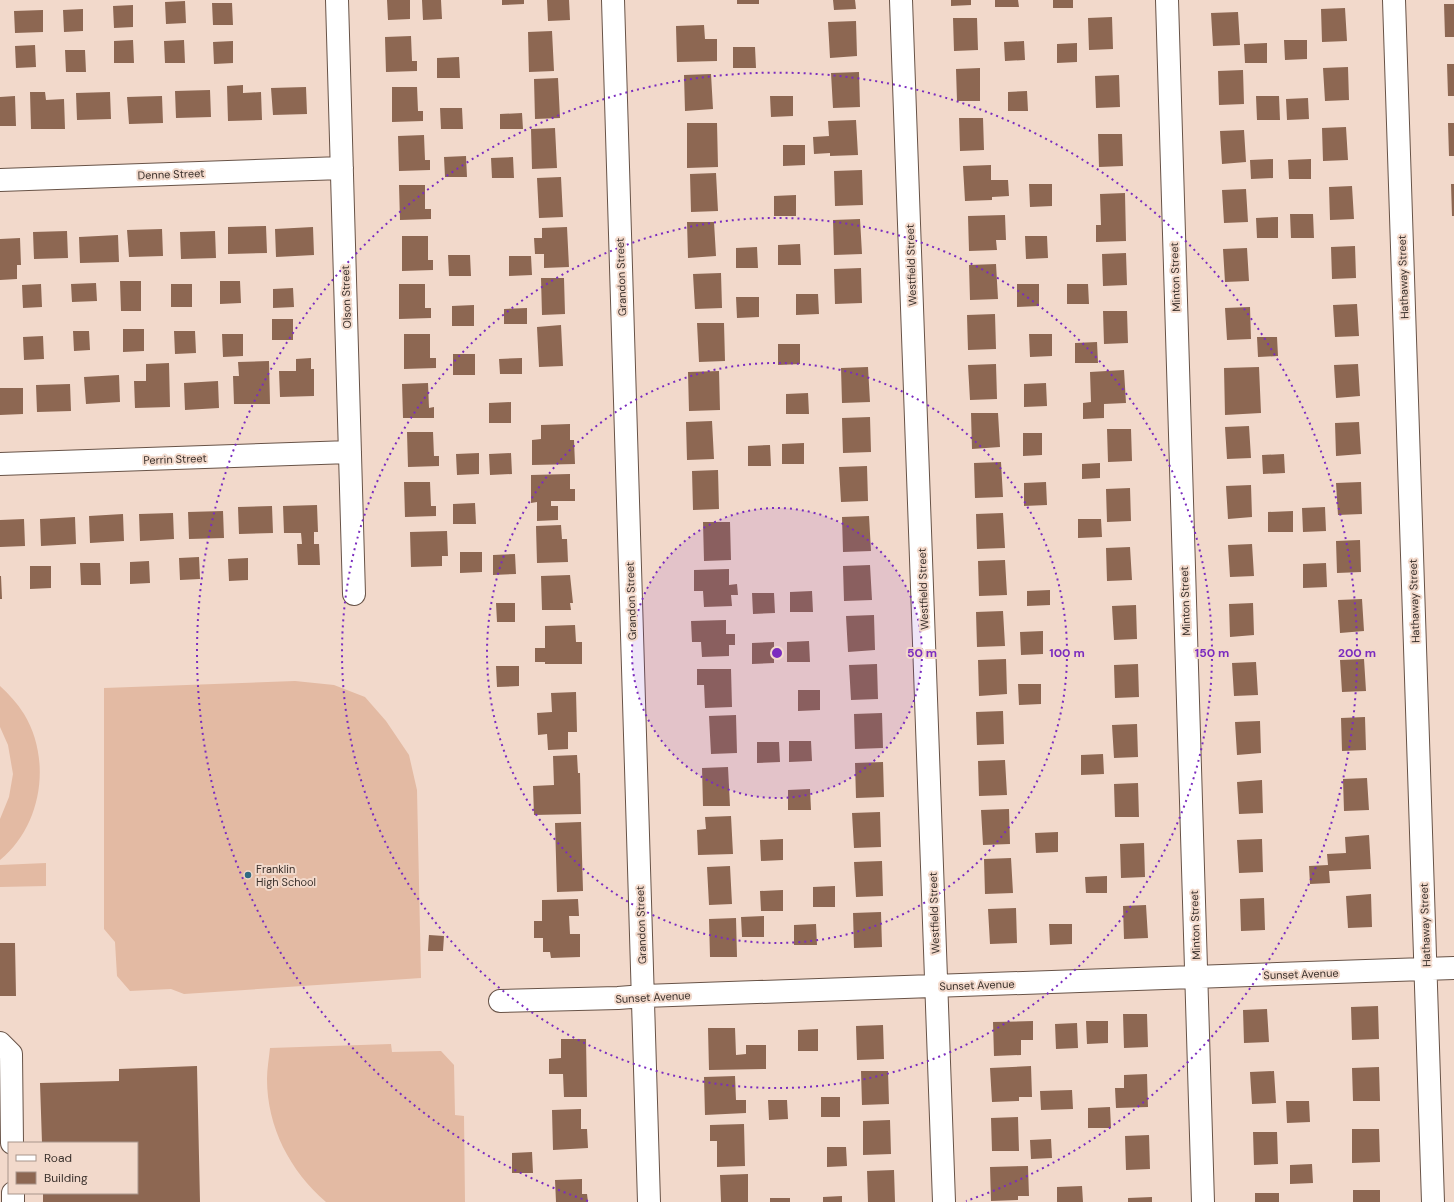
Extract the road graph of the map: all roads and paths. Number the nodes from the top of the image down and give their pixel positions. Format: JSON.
{"nodes":[{"id":1,"x":337,"y":0,"type":"edge"},
{"id":2,"x":613,"y":0,"type":"edge"},
{"id":3,"x":901,"y":0,"type":"edge"},
{"id":4,"x":1167,"y":0,"type":"edge"},
{"id":5,"x":1394,"y":0,"type":"edge"},
{"id":6,"x":342,"y":168,"type":"junction"},
{"id":7,"x":0,"y":180,"type":"edge"},
{"id":8,"x":350,"y":452,"type":"junction"},
{"id":9,"x":0,"y":464,"type":"edge"},
{"id":10,"x":354,"y":594,"type":"dead end"},
{"id":11,"x":1454,"y":968,"type":"edge"},
{"id":12,"x":1426,"y":969,"type":"junction"},
{"id":13,"x":1197,"y":978,"type":"junction"},
{"id":14,"x":937,"y":986,"type":"junction"},
{"id":15,"x":644,"y":996,"type":"junction"},
{"id":16,"x":500,"y":1001,"type":"dead end"},
{"id":17,"x":0,"y":1043,"type":"edge"},
{"id":18,"x":12,"y":1142,"type":"edge"},
{"id":19,"x":649,"y":1202,"type":"edge"},
{"id":20,"x":944,"y":1202,"type":"edge"},
{"id":21,"x":1203,"y":1202,"type":"edge"},
{"id":22,"x":1433,"y":1202,"type":"edge"}],
"edges":[{"from":1,"to":6,"type":"street","name":"Olson Street"},
{"from":2,"to":15,"type":"street","name":"Grandon Street"},
{"from":3,"to":14,"type":"street","name":"Westfield Street"},
{"from":4,"to":13,"type":"street","name":"Minton Street"},
{"from":5,"to":12,"type":"street","name":"Hathaway Street"},
{"from":6,"to":7,"type":"street","name":"Denne Street"},
{"from":6,"to":8,"type":"street","name":"Olson Street"},
{"from":8,"to":9,"type":"street","name":"Perrin Street"},
{"from":8,"to":10,"type":"street","name":"Olson Street"},
{"from":11,"to":12,"type":"street","name":"Sunset Avenue"},
{"from":12,"to":13,"type":"street","name":"Sunset Avenue"},
{"from":12,"to":22,"type":"street","name":"Hathaway Street"},
{"from":13,"to":14,"type":"street","name":"Sunset Avenue"},
{"from":13,"to":21,"type":"street","name":"Minton Street"},
{"from":14,"to":15,"type":"street","name":"Sunset Avenue"},
{"from":14,"to":20,"type":"street","name":"Westfield Street"},
{"from":15,"to":16,"type":"street","name":"Sunset Avenue"},
{"from":15,"to":19,"type":"street","name":"Grandon Street"},
{"from":17,"to":18,"type":"street"}]}
